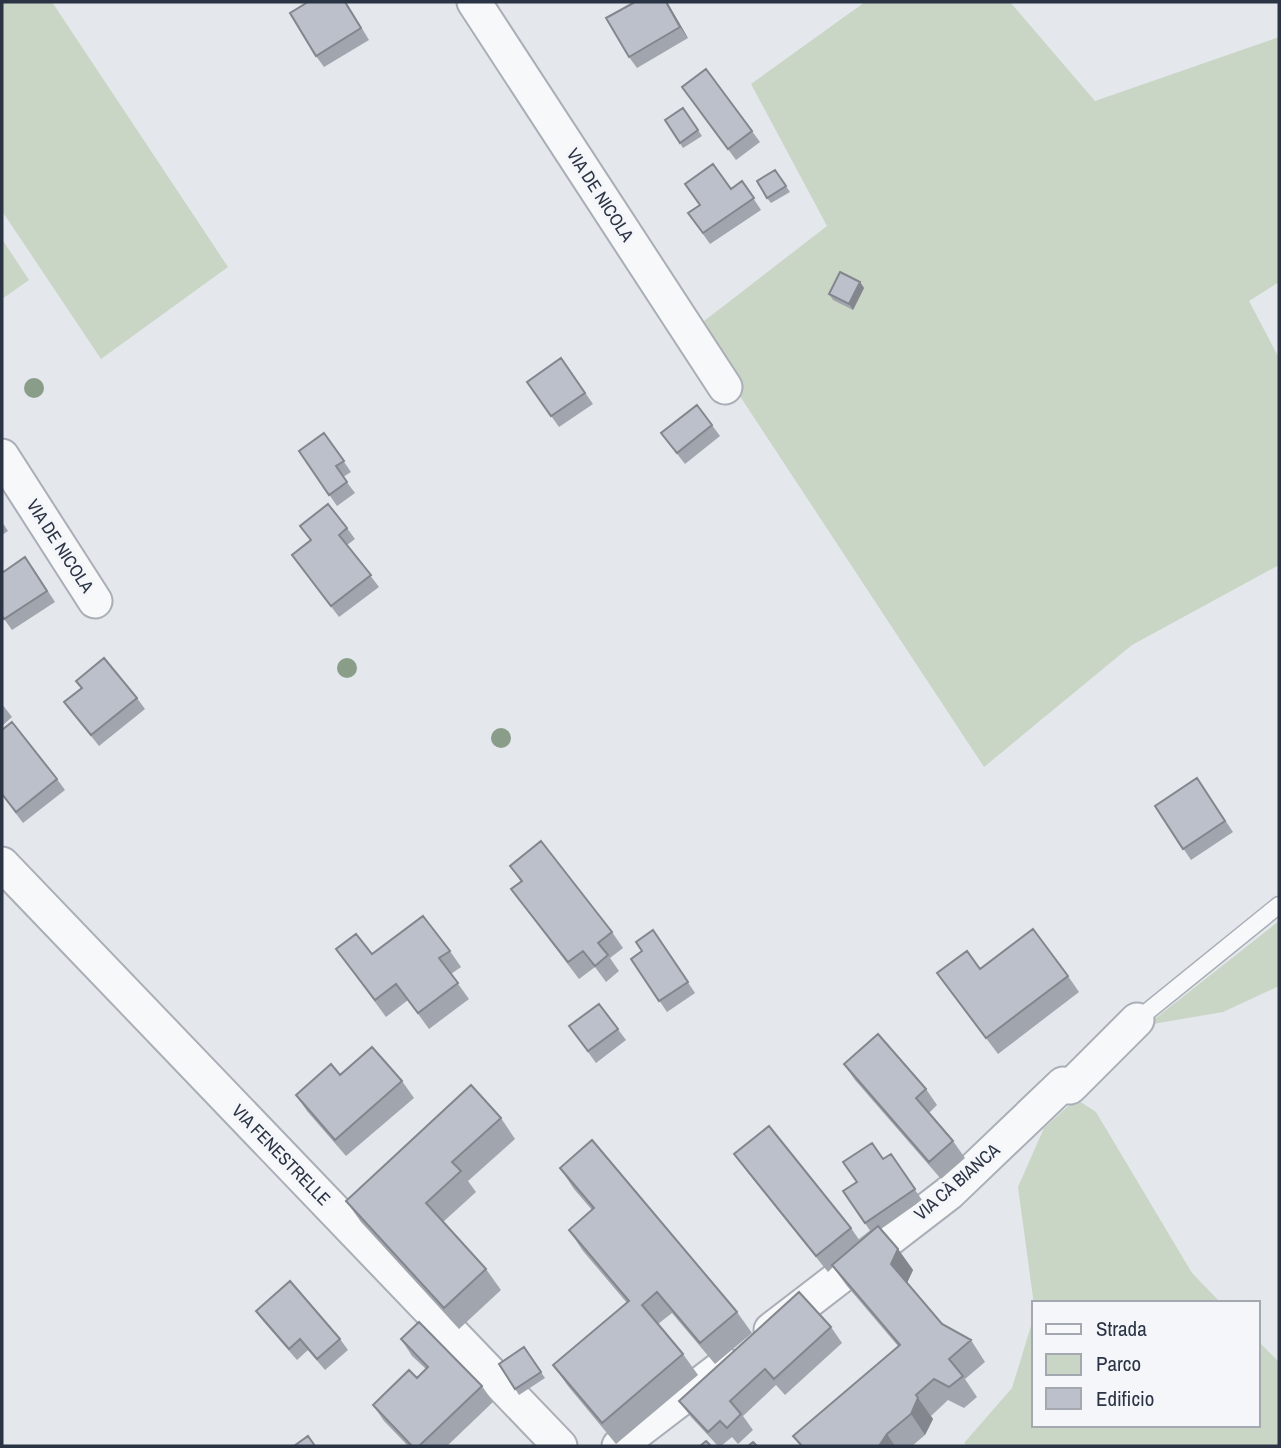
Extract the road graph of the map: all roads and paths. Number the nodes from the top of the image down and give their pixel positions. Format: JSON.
{"nodes":[{"id":1,"x":474,"y":2,"type":"edge"},
{"id":2,"x":725,"y":387,"type":"dead end"},
{"id":3,"x":2,"y":456,"type":"edge"},
{"id":4,"x":95,"y":601,"type":"dead end"},
{"id":5,"x":2,"y":864,"type":"edge"},
{"id":6,"x":1279,"y":905,"type":"edge"},
{"id":7,"x":1137,"y":1020,"type":"joint"},
{"id":8,"x":560,"y":1446,"type":"edge"},
{"id":9,"x":619,"y":1446,"type":"edge"}],
"edges":[{"from":1,"to":2,"type":"street","name":"VIA DE NICOLA"},
{"from":3,"to":4,"type":"street","name":"VIA DE NICOLA"},
{"from":5,"to":8,"type":"street","name":"VIA FENESTRELLE"},
{"from":6,"to":7,"type":"lane","name":"VIA CÀ BIANCA"},
{"from":7,"to":9,"type":"street","name":"VIA CÀ BIANCA"}]}
